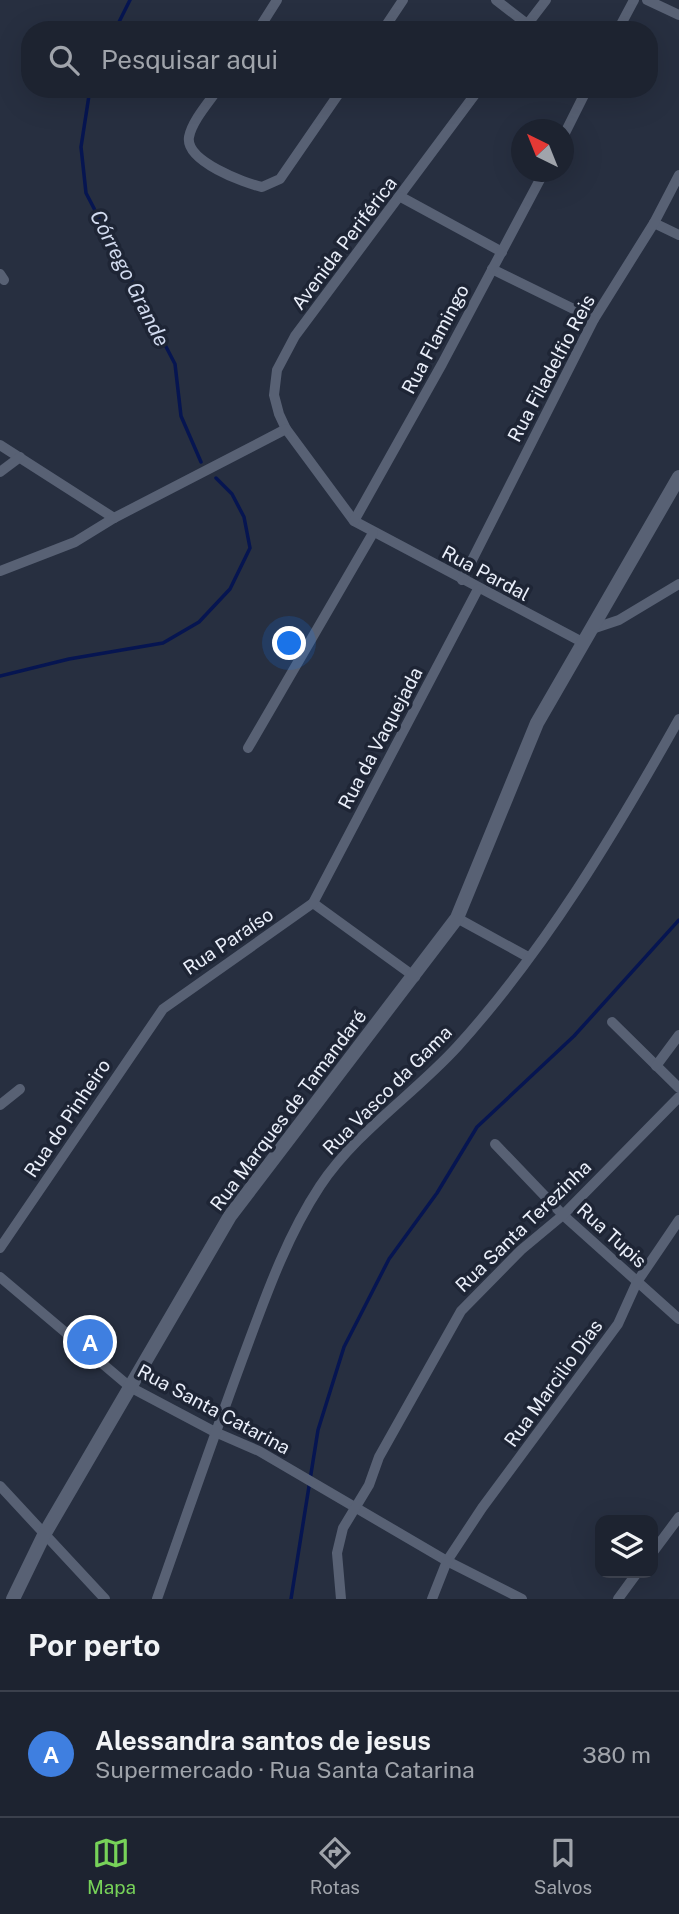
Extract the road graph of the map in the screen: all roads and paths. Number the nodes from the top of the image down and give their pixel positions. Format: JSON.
{"nodes":[{"id":1,"x":277,"y":0,"type":"edge"},
{"id":2,"x":403,"y":0,"type":"edge"},
{"id":3,"x":496,"y":0,"type":"edge"},
{"id":4,"x":546,"y":0,"type":"edge"},
{"id":5,"x":634,"y":0,"type":"edge"},
{"id":6,"x":647,"y":0,"type":"edge"},
{"id":7,"x":679,"y":15,"type":"edge"},
{"id":8,"x":264,"y":21,"type":"edge"},
{"id":9,"x":389,"y":21,"type":"edge"},
{"id":10,"x":519,"y":21,"type":"edge"},
{"id":11,"x":530,"y":21,"type":"edge"},
{"id":12,"x":623,"y":21,"type":"edge"},
{"id":13,"x":212,"y":98,"type":"edge"},
{"id":14,"x":336,"y":98,"type":"edge"},
{"id":15,"x":472,"y":98,"type":"edge"},
{"id":16,"x":582,"y":98,"type":"edge"},
{"id":17,"x":572,"y":119,"type":"edge"},
{"id":18,"x":679,"y":175,"type":"edge"},
{"id":19,"x":539,"y":182,"type":"edge"},
{"id":20,"x":401,"y":197,"type":"junction"},
{"id":21,"x":654,"y":223,"type":"junction"},
{"id":22,"x":679,"y":235,"type":"edge"},
{"id":23,"x":502,"y":252,"type":"junction"},
{"id":24,"x":492,"y":269,"type":"junction"},
{"id":25,"x":594,"y":318,"type":"junction"},
{"id":26,"x":286,"y":429,"type":"junction"},
{"id":27,"x":0,"y":445,"type":"edge"},
{"id":28,"x":20,"y":457,"type":"junction"},
{"id":29,"x":0,"y":472,"type":"edge"},
{"id":30,"x":679,"y":477,"type":"edge"},
{"id":31,"x":114,"y":518,"type":"junction"},
{"id":32,"x":354,"y":521,"type":"junction"},
{"id":33,"x":373,"y":533,"type":"junction"},
{"id":34,"x":0,"y":570,"type":"edge"},
{"id":35,"x":462,"y":580,"type":"junction"},
{"id":36,"x":478,"y":589,"type":"junction"},
{"id":37,"x":677,"y":589,"type":"edge"},
{"id":38,"x":595,"y":628,"type":"junction"},
{"id":39,"x":584,"y":643,"type":"junction"},
{"id":40,"x":679,"y":719,"type":"edge"},
{"id":41,"x":248,"y":748,"type":"dead end"},
{"id":42,"x":313,"y":903,"type":"junction"},
{"id":43,"x":457,"y":918,"type":"junction"},
{"id":44,"x":528,"y":957,"type":"junction"},
{"id":45,"x":415,"y":977,"type":"junction"},
{"id":46,"x":163,"y":1009,"type":"joint"},
{"id":47,"x":612,"y":1022,"type":"dead end"},
{"id":48,"x":679,"y":1035,"type":"edge"},
{"id":49,"x":656,"y":1066,"type":"junction"},
{"id":50,"x":679,"y":1088,"type":"edge"},
{"id":51,"x":20,"y":1089,"type":"dead end"},
{"id":52,"x":679,"y":1097,"type":"edge"},
{"id":53,"x":0,"y":1105,"type":"edge"},
{"id":54,"x":495,"y":1144,"type":"dead end"},
{"id":55,"x":564,"y":1215,"type":"junction"},
{"id":56,"x":679,"y":1220,"type":"edge"},
{"id":57,"x":0,"y":1248,"type":"edge"},
{"id":58,"x":0,"y":1277,"type":"edge"},
{"id":59,"x":637,"y":1282,"type":"junction"},
{"id":60,"x":679,"y":1319,"type":"edge"},
{"id":61,"x":130,"y":1387,"type":"junction"},
{"id":62,"x":215,"y":1432,"type":"junction"},
{"id":63,"x":0,"y":1486,"type":"edge"},
{"id":64,"x":355,"y":1509,"type":"junction"},
{"id":65,"x":679,"y":1517,"type":"edge"},
{"id":66,"x":45,"y":1533,"type":"junction"},
{"id":67,"x":658,"y":1545,"type":"edge"},
{"id":68,"x":447,"y":1561,"type":"junction"},
{"id":69,"x":633,"y":1578,"type":"edge"},
{"id":70,"x":13,"y":1599,"type":"edge"},
{"id":71,"x":105,"y":1599,"type":"edge"},
{"id":72,"x":157,"y":1599,"type":"edge"},
{"id":73,"x":341,"y":1599,"type":"edge"},
{"id":74,"x":432,"y":1599,"type":"edge"},
{"id":75,"x":522,"y":1599,"type":"edge"},
{"id":76,"x":618,"y":1599,"type":"edge"}],
"edges":[{"from":1,"to":8,"type":"street"},
{"from":2,"to":9,"type":"street"},
{"from":3,"to":10,"type":"street"},
{"from":4,"to":11,"type":"street"},
{"from":5,"to":12,"type":"street"},
{"from":6,"to":7,"type":"street"},
{"from":13,"to":14,"type":"street"},
{"from":15,"to":20,"type":"street","name":"Avenida Periférica"},
{"from":16,"to":17,"type":"street"},
{"from":18,"to":21,"type":"street","name":"Rua Filadelfio Reis"},
{"from":19,"to":23,"type":"street","name":"Rua Flamingo"},
{"from":20,"to":23,"type":"street"},
{"from":20,"to":26,"type":"street","name":"Avenida Periférica"},
{"from":21,"to":22,"type":"street"},
{"from":21,"to":25,"type":"street","name":"Rua Filadelfio Reis"},
{"from":23,"to":24,"type":"street","name":"Rua Flamingo"},
{"from":24,"to":25,"type":"street"},
{"from":24,"to":32,"type":"street","name":"Rua Flamingo"},
{"from":25,"to":35,"type":"street","name":"Rua Filadelfio Reis"},
{"from":26,"to":31,"type":"street"},
{"from":26,"to":32,"type":"street","name":"Avenida Periférica"},
{"from":27,"to":28,"type":"street"},
{"from":28,"to":29,"type":"street"},
{"from":28,"to":31,"type":"street"},
{"from":30,"to":38,"type":"street","name":"Rua Marques de Tamandaré"},
{"from":31,"to":34,"type":"street"},
{"from":32,"to":33,"type":"street","name":"Rua Pardal"},
{"from":33,"to":35,"type":"street","name":"Rua Pardal"},
{"from":33,"to":41,"type":"street"},
{"from":35,"to":36,"type":"street","name":"Rua Pardal"},
{"from":36,"to":39,"type":"street","name":"Rua Pardal"},
{"from":36,"to":42,"type":"street","name":"Rua da Vaquejada"},
{"from":37,"to":38,"type":"street"},
{"from":38,"to":39,"type":"street","name":"Rua Marques de Tamandaré"},
{"from":39,"to":43,"type":"street","name":"Rua Marques de Tamandaré"},
{"from":40,"to":44,"type":"street","name":"Rua Vasco da Gama"},
{"from":42,"to":45,"type":"street"},
{"from":42,"to":46,"type":"street","name":"Rua Paraíso"},
{"from":43,"to":44,"type":"street"},
{"from":43,"to":45,"type":"street","name":"Rua Marques de Tamandaré"},
{"from":44,"to":62,"type":"street","name":"Rua Vasco da Gama"},
{"from":45,"to":61,"type":"street","name":"Rua Marques de Tamandaré"},
{"from":46,"to":57,"type":"street","name":"Rua do Pinheiro"},
{"from":47,"to":49,"type":"street"},
{"from":48,"to":49,"type":"street"},
{"from":49,"to":50,"type":"street"},
{"from":51,"to":53,"type":"street"},
{"from":52,"to":55,"type":"street","name":"Rua Santa Terezinha"},
{"from":54,"to":55,"type":"street","name":"Rua Tupis"},
{"from":55,"to":59,"type":"street","name":"Rua Tupis"},
{"from":55,"to":64,"type":"street","name":"Rua Santa Terezinha"},
{"from":56,"to":59,"type":"street","name":"Rua Marcilio Dias"},
{"from":58,"to":61,"type":"street","name":"Rua Santa Catarina"},
{"from":59,"to":60,"type":"street","name":"Rua Tupis"},
{"from":59,"to":68,"type":"street","name":"Rua Marcilio Dias"},
{"from":61,"to":62,"type":"street","name":"Rua Santa Catarina"},
{"from":61,"to":66,"type":"street","name":"Rua Marques de Tamandaré"},
{"from":62,"to":64,"type":"street","name":"Rua Santa Catarina"},
{"from":62,"to":72,"type":"street","name":"Rua Vasco da Gama"},
{"from":63,"to":66,"type":"street"},
{"from":64,"to":68,"type":"street","name":"Rua Santa Catarina"},
{"from":64,"to":73,"type":"street","name":"Rua Santa Terezinha"},
{"from":65,"to":67,"type":"street"},
{"from":66,"to":70,"type":"street","name":"Rua Marques de Tamandaré"},
{"from":66,"to":71,"type":"street"},
{"from":68,"to":74,"type":"street","name":"Rua Marcilio Dias"},
{"from":68,"to":75,"type":"street","name":"Rua Santa Catarina"},
{"from":69,"to":76,"type":"street"}]}
